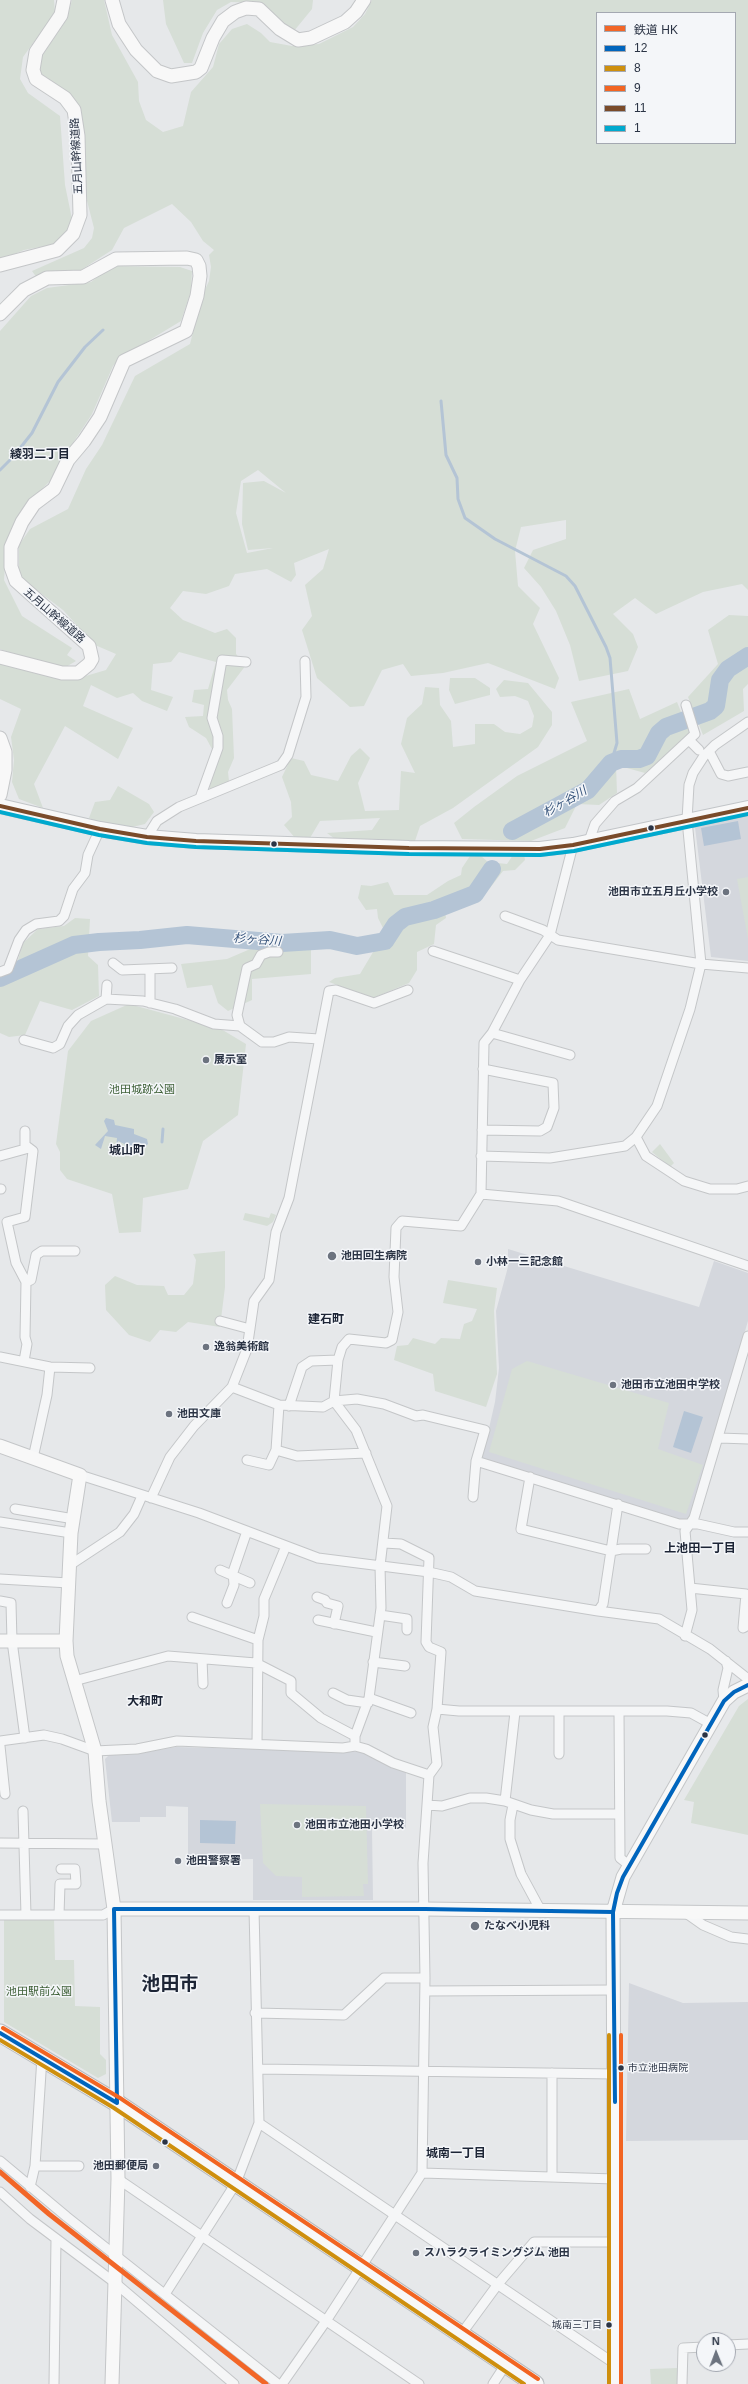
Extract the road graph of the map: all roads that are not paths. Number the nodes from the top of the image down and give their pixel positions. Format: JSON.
{"nodes":[{"id":1,"x":64,"y":0,"type":"edge"},
{"id":2,"x":112,"y":0,"type":"edge"},
{"id":3,"x":364,"y":0,"type":"edge"},
{"id":4,"x":0,"y":265,"type":"edge"},
{"id":5,"x":0,"y":314,"type":"edge"},
{"id":6,"x":0,"y":657,"type":"edge"},
{"id":7,"x":305,"y":661,"type":"dead end"},
{"id":8,"x":246,"y":662,"type":"dead end"},
{"id":9,"x":686,"y":705,"type":"dead end"},
{"id":10,"x":748,"y":722,"type":"edge"},
{"id":11,"x":0,"y":738,"type":"edge"},
{"id":12,"x":690,"y":741,"type":"junction"},
{"id":13,"x":699,"y":750,"type":"dead end"},
{"id":14,"x":709,"y":751,"type":"junction"},
{"id":15,"x":748,"y":772,"type":"edge"},
{"id":16,"x":0,"y":795,"type":"edge"},
{"id":17,"x":200,"y":798,"type":"junction"},
{"id":18,"x":0,"y":806,"type":"edge"},
{"id":19,"x":748,"y":808,"type":"edge"},
{"id":20,"x":687,"y":820,"type":"junction"},
{"id":21,"x":100,"y":829,"type":"junction"},
{"id":22,"x":147,"y":837,"type":"junction"},
{"id":23,"x":589,"y":841,"type":"junction"},
{"id":24,"x":573,"y":845,"type":"junction"},
{"id":25,"x":505,"y":916,"type":"dead end"},
{"id":26,"x":550,"y":935,"type":"junction"},
{"id":27,"x":433,"y":951,"type":"dead end"},
{"id":28,"x":278,"y":952,"type":"dead end"},
{"id":29,"x":113,"y":963,"type":"dead end"},
{"id":30,"x":701,"y":964,"type":"junction"},
{"id":31,"x":172,"y":968,"type":"dead end"},
{"id":32,"x":748,"y":968,"type":"edge"},
{"id":33,"x":150,"y":969,"type":"junction"},
{"id":34,"x":0,"y":972,"type":"edge"},
{"id":35,"x":520,"y":980,"type":"junction"},
{"id":36,"x":106,"y":985,"type":"dead end"},
{"id":37,"x":408,"y":990,"type":"dead end"},
{"id":38,"x":106,"y":999,"type":"junction"},
{"id":39,"x":150,"y":1004,"type":"junction"},
{"id":40,"x":240,"y":1026,"type":"junction"},
{"id":41,"x":492,"y":1033,"type":"junction"},
{"id":42,"x":319,"y":1039,"type":"junction"},
{"id":43,"x":24,"y":1040,"type":"dead end"},
{"id":44,"x":570,"y":1055,"type":"dead end"},
{"id":45,"x":483,"y":1069,"type":"junction"},
{"id":46,"x":482,"y":1130,"type":"junction"},
{"id":47,"x":25,"y":1131,"type":"dead end"},
{"id":48,"x":636,"y":1137,"type":"junction"},
{"id":49,"x":29,"y":1148,"type":"junction"},
{"id":50,"x":0,"y":1156,"type":"edge"},
{"id":51,"x":481,"y":1156,"type":"junction"},
{"id":52,"x":748,"y":1186,"type":"edge"},
{"id":53,"x":481,"y":1194,"type":"junction"},
{"id":54,"x":75,"y":1251,"type":"dead end"},
{"id":55,"x":748,"y":1266,"type":"edge"},
{"id":56,"x":26,"y":1282,"type":"junction"},
{"id":57,"x":220,"y":1321,"type":"dead end"},
{"id":58,"x":250,"y":1329,"type":"junction"},
{"id":59,"x":748,"y":1336,"type":"edge"},
{"id":60,"x":0,"y":1357,"type":"edge"},
{"id":61,"x":338,"y":1360,"type":"junction"},
{"id":62,"x":24,"y":1361,"type":"junction"},
{"id":63,"x":744,"y":1362,"type":"edge"},
{"id":64,"x":50,"y":1366,"type":"junction"},
{"id":65,"x":90,"y":1368,"type":"dead end"},
{"id":66,"x":232,"y":1387,"type":"junction"},
{"id":67,"x":334,"y":1401,"type":"junction"},
{"id":68,"x":279,"y":1405,"type":"junction"},
{"id":69,"x":289,"y":1406,"type":"junction"},
{"id":70,"x":720,"y":1438,"type":"junction"},
{"id":71,"x":748,"y":1439,"type":"edge"},
{"id":72,"x":0,"y":1446,"type":"edge"},
{"id":73,"x":276,"y":1450,"type":"junction"},
{"id":74,"x":366,"y":1453,"type":"junction"},
{"id":75,"x":33,"y":1458,"type":"junction"},
{"id":76,"x":247,"y":1460,"type":"dead end"},
{"id":77,"x":476,"y":1461,"type":"junction"},
{"id":78,"x":80,"y":1475,"type":"junction"},
{"id":79,"x":530,"y":1477,"type":"junction"},
{"id":80,"x":142,"y":1496,"type":"junction"},
{"id":81,"x":473,"y":1497,"type":"dead end"},
{"id":82,"x":151,"y":1498,"type":"junction"},
{"id":83,"x":618,"y":1504,"type":"junction"},
{"id":84,"x":74,"y":1519,"type":"junction"},
{"id":85,"x":0,"y":1522,"type":"edge"},
{"id":86,"x":11,"y":1524,"type":"junction"},
{"id":87,"x":688,"y":1524,"type":"junction"},
{"id":88,"x":247,"y":1531,"type":"junction"},
{"id":89,"x":748,"y":1532,"type":"edge"},
{"id":90,"x":72,"y":1533,"type":"junction"},
{"id":91,"x":384,"y":1543,"type":"junction"},
{"id":92,"x":286,"y":1546,"type":"junction"},
{"id":93,"x":646,"y":1549,"type":"dead end"},
{"id":94,"x":611,"y":1551,"type":"junction"},
{"id":95,"x":70,"y":1565,"type":"junction"},
{"id":96,"x":380,"y":1566,"type":"junction"},
{"id":97,"x":220,"y":1570,"type":"dead end"},
{"id":98,"x":429,"y":1572,"type":"junction"},
{"id":99,"x":233,"y":1578,"type":"junction"},
{"id":100,"x":0,"y":1579,"type":"edge"},
{"id":101,"x":69,"y":1583,"type":"junction"},
{"id":102,"x":250,"y":1584,"type":"dead end"},
{"id":103,"x":690,"y":1588,"type":"junction"},
{"id":104,"x":317,"y":1597,"type":"dead end"},
{"id":105,"x":0,"y":1601,"type":"edge"},
{"id":106,"x":227,"y":1603,"type":"dead end"},
{"id":107,"x":598,"y":1611,"type":"junction"},
{"id":108,"x":380,"y":1615,"type":"junction"},
{"id":109,"x":192,"y":1617,"type":"dead end"},
{"id":110,"x":318,"y":1620,"type":"dead end"},
{"id":111,"x":334,"y":1624,"type":"junction"},
{"id":112,"x":748,"y":1625,"type":"edge"},
{"id":113,"x":407,"y":1630,"type":"dead end"},
{"id":114,"x":376,"y":1632,"type":"junction"},
{"id":115,"x":685,"y":1636,"type":"junction"},
{"id":116,"x":258,"y":1640,"type":"junction"},
{"id":117,"x":6,"y":1641,"type":"edge"},
{"id":118,"x":66,"y":1641,"type":"junction"},
{"id":119,"x":202,"y":1659,"type":"junction"},
{"id":120,"x":726,"y":1661,"type":"junction"},
{"id":121,"x":373,"y":1662,"type":"junction"},
{"id":122,"x":256,"y":1663,"type":"junction"},
{"id":123,"x":405,"y":1666,"type":"dead end"},
{"id":124,"x":748,"y":1679,"type":"edge"},
{"id":125,"x":74,"y":1680,"type":"junction"},
{"id":126,"x":202,"y":1684,"type":"dead end"},
{"id":127,"x":748,"y":1685,"type":"edge"},
{"id":128,"x":333,"y":1693,"type":"dead end"},
{"id":129,"x":369,"y":1701,"type":"junction"},
{"id":130,"x":724,"y":1701,"type":"junction"},
{"id":131,"x":437,"y":1709,"type":"junction"},
{"id":132,"x":515,"y":1712,"type":"junction"},
{"id":133,"x":559,"y":1712,"type":"junction"},
{"id":134,"x":619,"y":1712,"type":"junction"},
{"id":135,"x":411,"y":1713,"type":"dead end"},
{"id":136,"x":711,"y":1724,"type":"junction"},
{"id":137,"x":355,"y":1736,"type":"junction"},
{"id":138,"x":25,"y":1738,"type":"junction"},
{"id":139,"x":0,"y":1741,"type":"edge"},
{"id":140,"x":257,"y":1744,"type":"junction"},
{"id":141,"x":0,"y":1746,"type":"edge"},
{"id":142,"x":355,"y":1746,"type":"junction"},
{"id":143,"x":95,"y":1751,"type":"junction"},
{"id":144,"x":559,"y":1754,"type":"dead end"},
{"id":145,"x":429,"y":1775,"type":"junction"},
{"id":146,"x":5,"y":1794,"type":"dead end"},
{"id":147,"x":504,"y":1801,"type":"junction"},
{"id":148,"x":513,"y":1805,"type":"junction"},
{"id":149,"x":427,"y":1806,"type":"junction"},
{"id":150,"x":23,"y":1811,"type":"dead end"},
{"id":151,"x":619,"y":1814,"type":"junction"},
{"id":152,"x":0,"y":1843,"type":"edge"},
{"id":153,"x":23,"y":1843,"type":"junction"},
{"id":154,"x":106,"y":1844,"type":"junction"},
{"id":155,"x":630,"y":1866,"type":"junction"},
{"id":156,"x":61,"y":1869,"type":"dead end"},
{"id":157,"x":114,"y":1909,"type":"junction"},
{"id":158,"x":254,"y":1909,"type":"junction"},
{"id":159,"x":425,"y":1909,"type":"junction"},
{"id":160,"x":541,"y":1911,"type":"junction"},
{"id":161,"x":613,"y":1912,"type":"junction"},
{"id":162,"x":686,"y":1913,"type":"junction"},
{"id":163,"x":748,"y":1913,"type":"edge"},
{"id":164,"x":0,"y":1915,"type":"edge"},
{"id":165,"x":26,"y":1915,"type":"junction"},
{"id":166,"x":59,"y":1915,"type":"junction"},
{"id":167,"x":748,"y":1939,"type":"edge"},
{"id":168,"x":425,"y":1978,"type":"junction"},
{"id":169,"x":614,"y":1990,"type":"junction"},
{"id":170,"x":425,"y":1991,"type":"junction"},
{"id":171,"x":255,"y":2013,"type":"junction"},
{"id":172,"x":0,"y":2033,"type":"edge"},
{"id":173,"x":42,"y":2057,"type":"junction"},
{"id":174,"x":259,"y":2069,"type":"junction"},
{"id":175,"x":424,"y":2070,"type":"junction"},
{"id":176,"x":552,"y":2073,"type":"junction"},
{"id":177,"x":614,"y":2074,"type":"junction"},
{"id":178,"x":117,"y":2103,"type":"junction"},
{"id":179,"x":259,"y":2123,"type":"junction"},
{"id":180,"x":0,"y":2160,"type":"edge"},
{"id":181,"x":35,"y":2166,"type":"junction"},
{"id":182,"x":79,"y":2166,"type":"dead end"},
{"id":183,"x":422,"y":2173,"type":"junction"},
{"id":184,"x":552,"y":2177,"type":"junction"},
{"id":185,"x":615,"y":2178,"type":"junction"},
{"id":186,"x":118,"y":2179,"type":"junction"},
{"id":187,"x":236,"y":2183,"type":"junction"},
{"id":188,"x":30,"y":2187,"type":"junction"},
{"id":189,"x":0,"y":2192,"type":"edge"},
{"id":190,"x":395,"y":2214,"type":"junction"},
{"id":191,"x":204,"y":2237,"type":"junction"},
{"id":192,"x":56,"y":2239,"type":"junction"},
{"id":193,"x":614,"y":2242,"type":"junction"},
{"id":194,"x":116,"y":2256,"type":"junction"},
{"id":195,"x":361,"y":2267,"type":"junction"},
{"id":196,"x":114,"y":2282,"type":"junction"},
{"id":197,"x":498,"y":2284,"type":"junction"},
{"id":198,"x":165,"y":2294,"type":"junction"},
{"id":199,"x":326,"y":2321,"type":"junction"},
{"id":200,"x":462,"y":2333,"type":"junction"},
{"id":201,"x":748,"y":2344,"type":"edge"},
{"id":202,"x":736,"y":2345,"type":"edge"},
{"id":203,"x":696,"y":2347,"type":"edge"},
{"id":204,"x":506,"y":2364,"type":"junction"},
{"id":205,"x":615,"y":2364,"type":"junction"},
{"id":206,"x":54,"y":2384,"type":"edge"},
{"id":207,"x":112,"y":2384,"type":"edge"},
{"id":208,"x":234,"y":2384,"type":"edge"},
{"id":209,"x":278,"y":2384,"type":"edge"},
{"id":210,"x":282,"y":2384,"type":"edge"},
{"id":211,"x":419,"y":2384,"type":"edge"},
{"id":212,"x":493,"y":2384,"type":"edge"},
{"id":213,"x":535,"y":2384,"type":"edge"},
{"id":214,"x":615,"y":2384,"type":"edge"},
{"id":215,"x":682,"y":2384,"type":"edge"}],
"edges":[{"from":1,"to":4,"type":"street","name":"五月山幹線道路"},
{"from":2,"to":3,"type":"street"},
{"from":5,"to":6,"type":"street","name":"五月山幹線道路"},
{"from":7,"to":17,"type":"street"},
{"from":8,"to":17,"type":"street"},
{"from":9,"to":12,"type":"street"},
{"from":10,"to":14,"type":"street"},
{"from":11,"to":16,"type":"street"},
{"from":12,"to":13,"type":"street"},
{"from":12,"to":23,"type":"street"},
{"from":14,"to":15,"type":"street"},
{"from":14,"to":20,"type":"street"},
{"from":17,"to":22,"type":"street"},
{"from":18,"to":21,"type":"main road"},
{"from":19,"to":20,"type":"main road"},
{"from":20,"to":23,"type":"main road"},
{"from":20,"to":30,"type":"street"},
{"from":21,"to":22,"type":"main road"},
{"from":21,"to":34,"type":"street"},
{"from":22,"to":24,"type":"main road"},
{"from":23,"to":24,"type":"main road"},
{"from":24,"to":26,"type":"street"},
{"from":25,"to":26,"type":"street"},
{"from":26,"to":30,"type":"street"},
{"from":26,"to":35,"type":"street"},
{"from":27,"to":35,"type":"street"},
{"from":28,"to":40,"type":"street"},
{"from":29,"to":33,"type":"street"},
{"from":30,"to":32,"type":"street"},
{"from":30,"to":48,"type":"street"},
{"from":31,"to":33,"type":"street"},
{"from":33,"to":39,"type":"street"},
{"from":35,"to":41,"type":"street"},
{"from":36,"to":38,"type":"street"},
{"from":37,"to":42,"type":"street"},
{"from":38,"to":39,"type":"street"},
{"from":38,"to":43,"type":"street"},
{"from":39,"to":40,"type":"street"},
{"from":40,"to":42,"type":"street"},
{"from":41,"to":44,"type":"street"},
{"from":41,"to":45,"type":"street"},
{"from":42,"to":58,"type":"street"},
{"from":45,"to":46,"type":"street"},
{"from":45,"to":46,"type":"street"},
{"from":46,"to":51,"type":"street"},
{"from":47,"to":49,"type":"street"},
{"from":48,"to":51,"type":"street"},
{"from":48,"to":52,"type":"street"},
{"from":49,"to":50,"type":"street"},
{"from":49,"to":56,"type":"street"},
{"from":51,"to":53,"type":"street"},
{"from":53,"to":55,"type":"street"},
{"from":53,"to":61,"type":"street"},
{"from":54,"to":56,"type":"street"},
{"from":56,"to":62,"type":"street"},
{"from":57,"to":58,"type":"street"},
{"from":58,"to":66,"type":"street"},
{"from":59,"to":63,"type":"street"},
{"from":60,"to":62,"type":"street"},
{"from":61,"to":67,"type":"street"},
{"from":61,"to":69,"type":"street"},
{"from":62,"to":64,"type":"street"},
{"from":63,"to":70,"type":"street"},
{"from":64,"to":65,"type":"street"},
{"from":64,"to":75,"type":"street"},
{"from":66,"to":68,"type":"street"},
{"from":66,"to":82,"type":"street"},
{"from":67,"to":69,"type":"street"},
{"from":67,"to":74,"type":"street"},
{"from":67,"to":77,"type":"street"},
{"from":68,"to":69,"type":"street"},
{"from":68,"to":73,"type":"street"},
{"from":70,"to":71,"type":"street"},
{"from":70,"to":87,"type":"street"},
{"from":72,"to":75,"type":"street"},
{"from":73,"to":74,"type":"street"},
{"from":73,"to":76,"type":"street"},
{"from":74,"to":91,"type":"street"},
{"from":75,"to":78,"type":"street"},
{"from":77,"to":79,"type":"street"},
{"from":77,"to":81,"type":"street"},
{"from":78,"to":80,"type":"street"},
{"from":78,"to":84,"type":"street"},
{"from":79,"to":83,"type":"street"},
{"from":79,"to":94,"type":"street"},
{"from":80,"to":82,"type":"street"},
{"from":80,"to":95,"type":"street"},
{"from":82,"to":88,"type":"street"},
{"from":83,"to":87,"type":"street"},
{"from":83,"to":94,"type":"street"},
{"from":84,"to":86,"type":"street"},
{"from":84,"to":90,"type":"street"},
{"from":85,"to":86,"type":"street"},
{"from":86,"to":90,"type":"street"},
{"from":87,"to":89,"type":"street"},
{"from":87,"to":103,"type":"street"},
{"from":88,"to":92,"type":"street"},
{"from":88,"to":99,"type":"street"},
{"from":90,"to":95,"type":"street"},
{"from":91,"to":96,"type":"street"},
{"from":91,"to":98,"type":"street"},
{"from":92,"to":96,"type":"street"},
{"from":92,"to":116,"type":"street"},
{"from":93,"to":94,"type":"street"},
{"from":94,"to":107,"type":"street"},
{"from":95,"to":101,"type":"street"},
{"from":96,"to":98,"type":"street"},
{"from":96,"to":108,"type":"street"},
{"from":97,"to":99,"type":"street"},
{"from":98,"to":107,"type":"street"},
{"from":98,"to":131,"type":"street"},
{"from":99,"to":102,"type":"street"},
{"from":99,"to":106,"type":"street"},
{"from":100,"to":101,"type":"street"},
{"from":101,"to":118,"type":"street"},
{"from":103,"to":112,"type":"street"},
{"from":103,"to":115,"type":"street"},
{"from":104,"to":111,"type":"street"},
{"from":105,"to":117,"type":"street"},
{"from":107,"to":115,"type":"street"},
{"from":108,"to":113,"type":"street"},
{"from":108,"to":114,"type":"street"},
{"from":109,"to":116,"type":"street"},
{"from":110,"to":111,"type":"street"},
{"from":111,"to":114,"type":"street"},
{"from":114,"to":121,"type":"street"},
{"from":115,"to":120,"type":"street"},
{"from":116,"to":122,"type":"street"},
{"from":117,"to":118,"type":"street"},
{"from":117,"to":138,"type":"street"},
{"from":118,"to":125,"type":"street"},
{"from":119,"to":122,"type":"street"},
{"from":119,"to":125,"type":"street"},
{"from":119,"to":126,"type":"street"},
{"from":120,"to":124,"type":"street"},
{"from":120,"to":130,"type":"street"},
{"from":121,"to":123,"type":"street"},
{"from":121,"to":129,"type":"street"},
{"from":122,"to":137,"type":"street"},
{"from":122,"to":140,"type":"street"},
{"from":125,"to":143,"type":"street"},
{"from":127,"to":130,"type":"street"},
{"from":128,"to":129,"type":"street"},
{"from":129,"to":135,"type":"street"},
{"from":129,"to":137,"type":"street"},
{"from":130,"to":136,"type":"street"},
{"from":131,"to":132,"type":"street"},
{"from":131,"to":145,"type":"street"},
{"from":132,"to":133,"type":"street"},
{"from":132,"to":147,"type":"street"},
{"from":133,"to":134,"type":"street"},
{"from":133,"to":144,"type":"street"},
{"from":134,"to":136,"type":"street"},
{"from":134,"to":151,"type":"street"},
{"from":136,"to":155,"type":"street"},
{"from":137,"to":142,"type":"street"},
{"from":138,"to":139,"type":"street"},
{"from":138,"to":143,"type":"street"},
{"from":140,"to":142,"type":"street"},
{"from":140,"to":143,"type":"street"},
{"from":141,"to":146,"type":"street"},
{"from":142,"to":145,"type":"street"},
{"from":143,"to":154,"type":"street"},
{"from":145,"to":149,"type":"street"},
{"from":147,"to":148,"type":"street"},
{"from":147,"to":149,"type":"street"},
{"from":148,"to":151,"type":"street"},
{"from":148,"to":160,"type":"street"},
{"from":149,"to":159,"type":"street"},
{"from":150,"to":153,"type":"street"},
{"from":151,"to":155,"type":"street"},
{"from":152,"to":153,"type":"street"},
{"from":153,"to":154,"type":"street"},
{"from":153,"to":165,"type":"street"},
{"from":154,"to":157,"type":"street"},
{"from":155,"to":161,"type":"street"},
{"from":156,"to":166,"type":"street"},
{"from":157,"to":158,"type":"street"},
{"from":157,"to":166,"type":"street"},
{"from":157,"to":178,"type":"street"},
{"from":158,"to":159,"type":"street"},
{"from":158,"to":171,"type":"street"},
{"from":159,"to":160,"type":"street"},
{"from":159,"to":168,"type":"street"},
{"from":160,"to":161,"type":"street"},
{"from":161,"to":162,"type":"street"},
{"from":161,"to":169,"type":"street"},
{"from":162,"to":163,"type":"street"},
{"from":162,"to":167,"type":"street"},
{"from":164,"to":165,"type":"street"},
{"from":165,"to":166,"type":"street"},
{"from":168,"to":170,"type":"street"},
{"from":168,"to":171,"type":"street"},
{"from":169,"to":170,"type":"street"},
{"from":169,"to":177,"type":"street"},
{"from":170,"to":175,"type":"street"},
{"from":171,"to":174,"type":"street"},
{"from":172,"to":173,"type":"highway"},
{"from":173,"to":178,"type":"highway"},
{"from":173,"to":181,"type":"street"},
{"from":174,"to":175,"type":"street"},
{"from":174,"to":179,"type":"street"},
{"from":175,"to":176,"type":"street"},
{"from":175,"to":183,"type":"street"},
{"from":176,"to":177,"type":"street"},
{"from":176,"to":184,"type":"street"},
{"from":177,"to":185,"type":"street"},
{"from":178,"to":186,"type":"street"},
{"from":178,"to":187,"type":"highway"},
{"from":179,"to":187,"type":"street"},
{"from":179,"to":190,"type":"street"},
{"from":180,"to":188,"type":"street"},
{"from":181,"to":182,"type":"street"},
{"from":181,"to":188,"type":"street"},
{"from":183,"to":184,"type":"street"},
{"from":183,"to":190,"type":"street"},
{"from":184,"to":185,"type":"street"},
{"from":185,"to":193,"type":"street"},
{"from":186,"to":191,"type":"street"},
{"from":186,"to":194,"type":"street"},
{"from":187,"to":191,"type":"street"},
{"from":187,"to":195,"type":"highway"},
{"from":188,"to":194,"type":"street"},
{"from":189,"to":192,"type":"street"},
{"from":190,"to":195,"type":"street"},
{"from":190,"to":197,"type":"street"},
{"from":191,"to":198,"type":"street"},
{"from":191,"to":199,"type":"street"},
{"from":192,"to":196,"type":"street"},
{"from":192,"to":206,"type":"street"},
{"from":193,"to":197,"type":"street"},
{"from":193,"to":205,"type":"street"},
{"from":194,"to":196,"type":"street"},
{"from":194,"to":198,"type":"street"},
{"from":195,"to":199,"type":"street"},
{"from":195,"to":200,"type":"highway"},
{"from":196,"to":207,"type":"street"},
{"from":196,"to":208,"type":"street"},
{"from":197,"to":200,"type":"street"},
{"from":197,"to":205,"type":"street"},
{"from":198,"to":209,"type":"street"},
{"from":199,"to":210,"type":"street"},
{"from":199,"to":211,"type":"street"},
{"from":200,"to":204,"type":"highway"},
{"from":201,"to":202,"type":"street"},
{"from":203,"to":215,"type":"street"},
{"from":204,"to":212,"type":"street"},
{"from":204,"to":213,"type":"highway"},
{"from":205,"to":214,"type":"street"}]}
